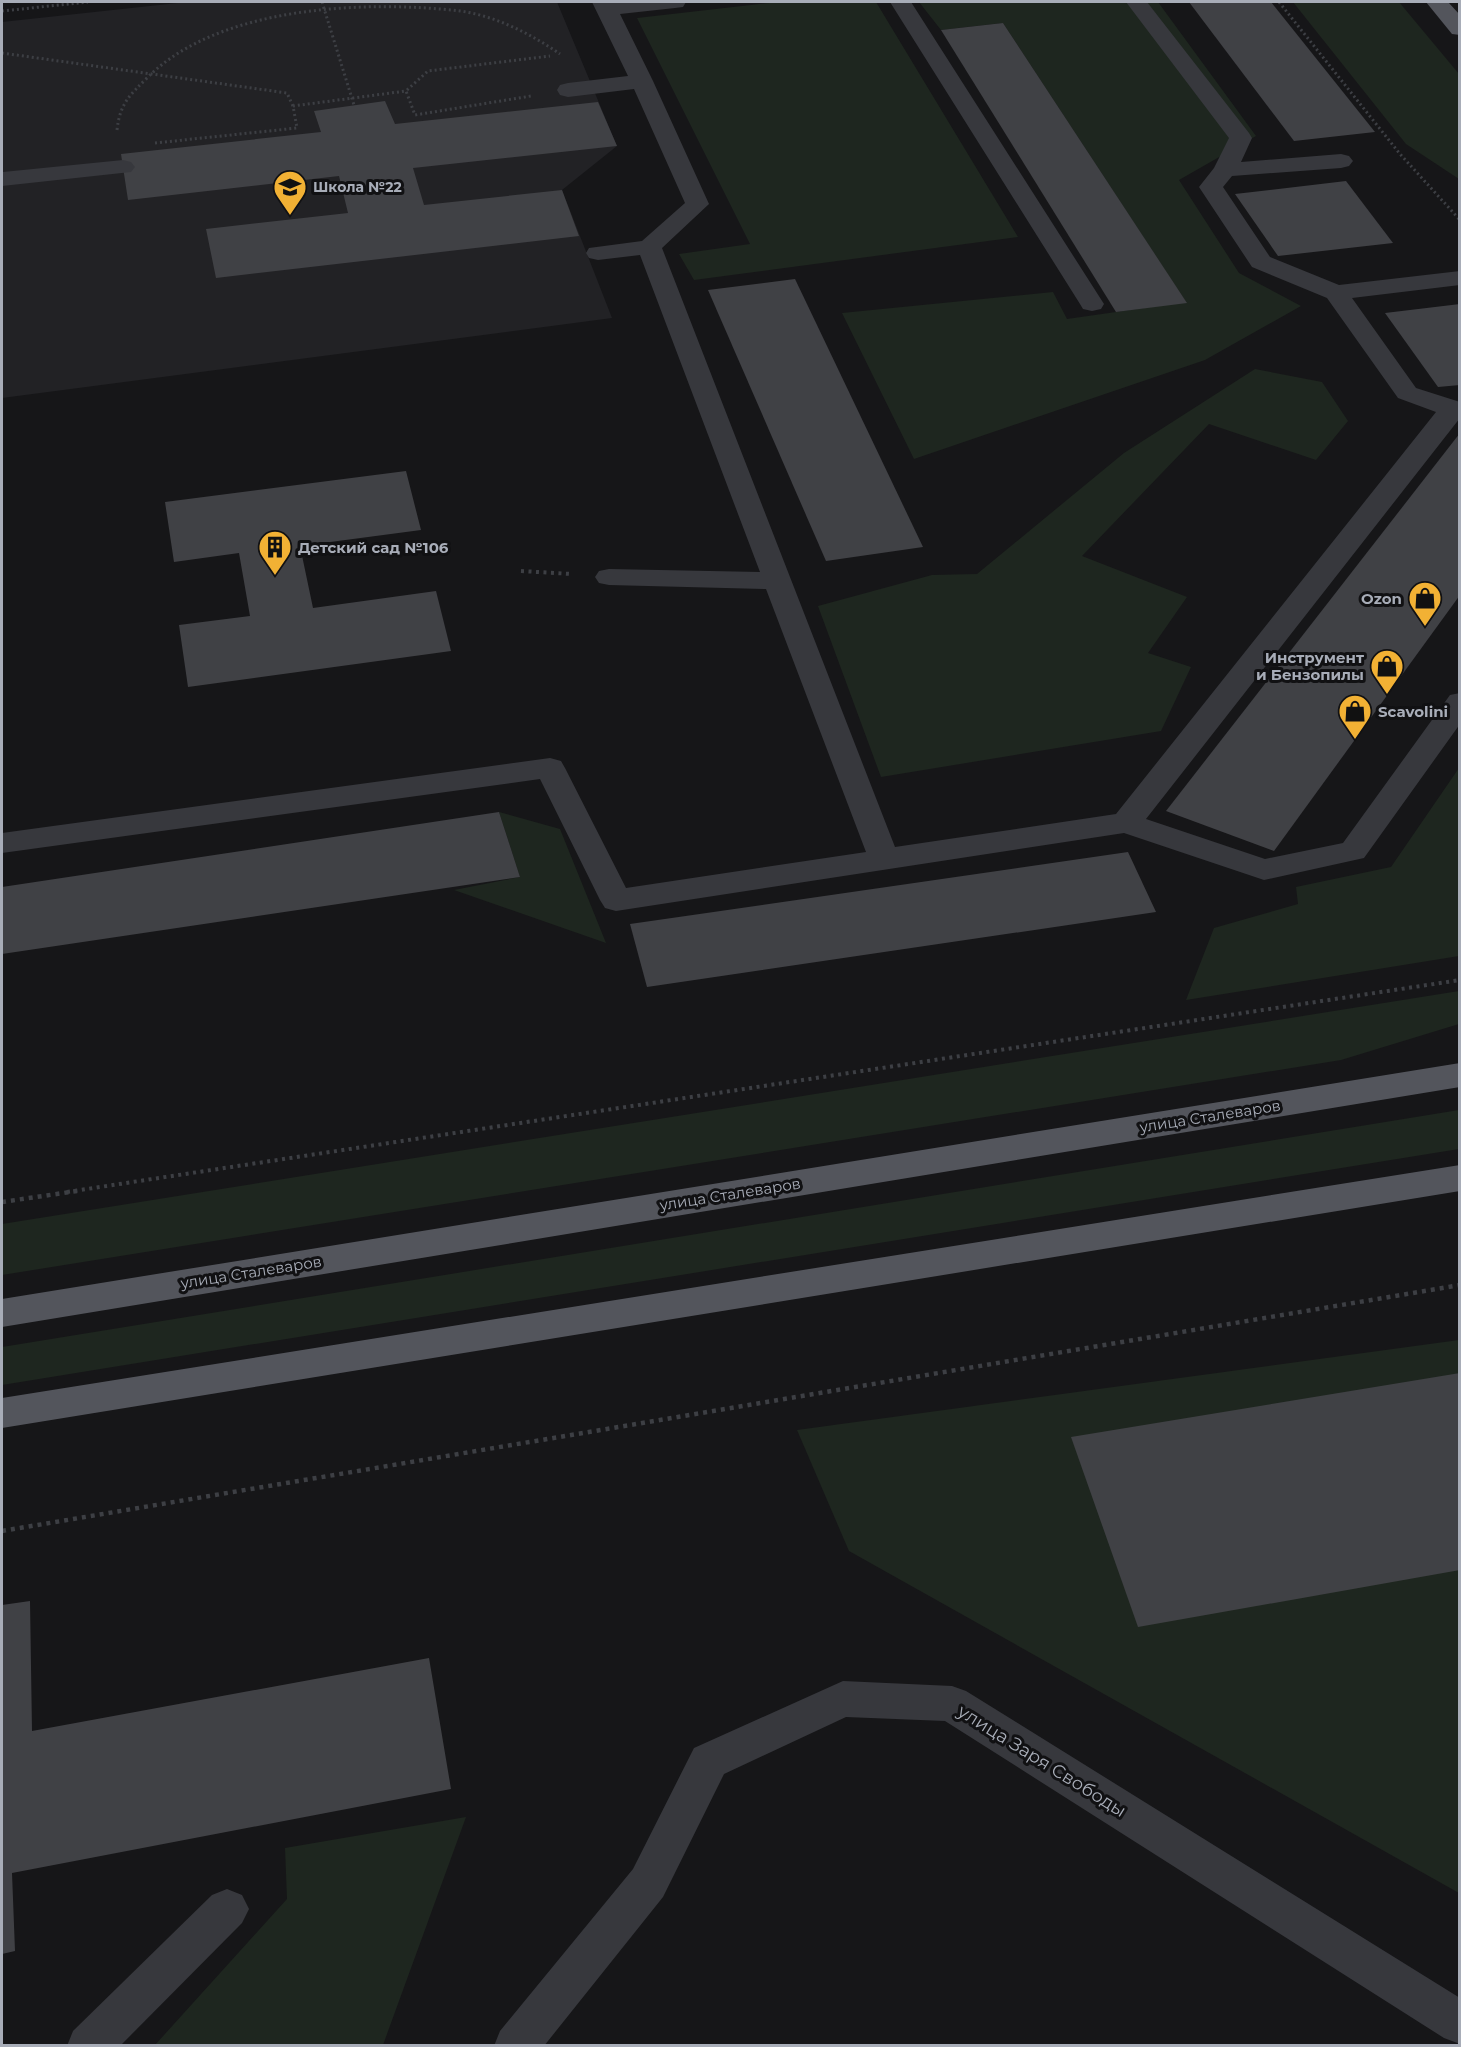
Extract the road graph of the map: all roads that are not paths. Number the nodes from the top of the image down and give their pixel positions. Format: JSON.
{"nodes":[{"id":1,"x":675,"y":2,"type":"edge"},
{"id":2,"x":900,"y":2,"type":"edge"},
{"id":3,"x":1136,"y":2,"type":"edge"},
{"id":4,"x":1437,"y":2,"type":"edge"},
{"id":5,"x":605,"y":5,"type":"edge"},
{"id":6,"x":1460,"y":29,"type":"edge"},
{"id":7,"x":642,"y":81,"type":"junction"},
{"id":8,"x":568,"y":90,"type":"road end"},
{"id":9,"x":1341,"y":161,"type":"dead end"},
{"id":10,"x":123,"y":167,"type":"dead end"},
{"id":11,"x":1225,"y":170,"type":"junction"},
{"id":12,"x":3,"y":181,"type":"edge"},
{"id":13,"x":649,"y":247,"type":"junction"},
{"id":14,"x":598,"y":253,"type":"dead end"},
{"id":15,"x":1460,"y":278,"type":"edge"},
{"id":16,"x":1336,"y":293,"type":"junction"},
{"id":17,"x":1092,"y":304,"type":"dead end"},
{"id":18,"x":1456,"y":409,"type":"edge"},
{"id":19,"x":609,"y":577,"type":"road end"},
{"id":20,"x":779,"y":581,"type":"junction"},
{"id":21,"x":1460,"y":702,"type":"edge"},
{"id":22,"x":1126,"y":823,"type":"junction"},
{"id":23,"x":2,"y":843,"type":"edge"},
{"id":24,"x":884,"y":859,"type":"junction"},
{"id":25,"x":1460,"y":1075,"type":"edge"},
{"id":26,"x":1460,"y":1178,"type":"edge"},
{"id":27,"x":2,"y":1313,"type":"edge"},
{"id":28,"x":2,"y":1413,"type":"edge"},
{"id":29,"x":227,"y":1909,"type":"dead end"},
{"id":30,"x":1460,"y":2023,"type":"edge"},
{"id":31,"x":89,"y":2046,"type":"edge"},
{"id":32,"x":516,"y":2046,"type":"edge"}],
"edges":[{"from":1,"to":5,"type":"street"},
{"from":2,"to":17,"type":"street"},
{"from":3,"to":11,"type":"street"},
{"from":4,"to":6,"type":"main road"},
{"from":5,"to":7,"type":"street"},
{"from":7,"to":8,"type":"street"},
{"from":7,"to":13,"type":"street"},
{"from":9,"to":11,"type":"street"},
{"from":10,"to":12,"type":"street"},
{"from":11,"to":16,"type":"street"},
{"from":13,"to":14,"type":"street"},
{"from":13,"to":20,"type":"street"},
{"from":15,"to":16,"type":"street"},
{"from":16,"to":18,"type":"street"},
{"from":18,"to":22,"type":"street"},
{"from":19,"to":20,"type":"street"},
{"from":20,"to":24,"type":"street"},
{"from":21,"to":22,"type":"street"},
{"from":22,"to":24,"type":"street"},
{"from":23,"to":24,"type":"street"},
{"from":25,"to":27,"type":"main road","name":"улица Сталеваров"},
{"from":26,"to":28,"type":"main road"},
{"from":29,"to":31,"type":"street"},
{"from":30,"to":32,"type":"street","name":"улица Заря Свободы"}]}
